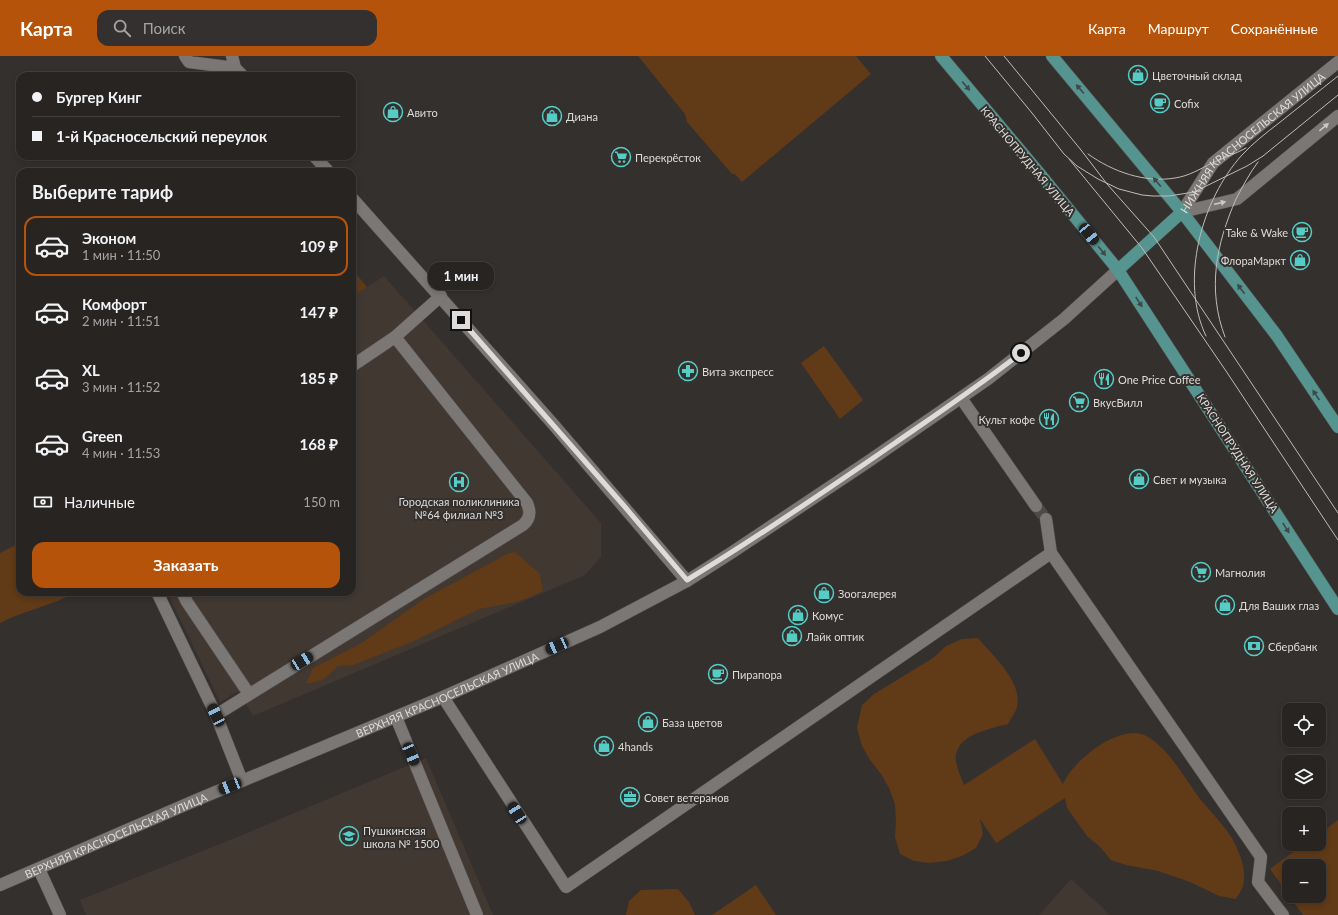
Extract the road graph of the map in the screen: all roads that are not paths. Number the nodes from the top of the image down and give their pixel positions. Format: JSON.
{"nodes":[{"id":1,"x":184,"y":56,"type":"edge"},
{"id":2,"x":941,"y":56,"type":"edge"},
{"id":3,"x":1052,"y":56,"type":"edge"},
{"id":4,"x":1338,"y":62,"type":"edge"},
{"id":5,"x":237,"y":67,"type":"edge"},
{"id":6,"x":1338,"y":116,"type":"edge"},
{"id":7,"x":318,"y":160,"type":"edge"},
{"id":8,"x":325,"y":168,"type":"edge"},
{"id":9,"x":356,"y":202,"type":"edge"},
{"id":10,"x":1182,"y":212,"type":"junction"},
{"id":11,"x":1118,"y":270,"type":"junction"},
{"id":12,"x":441,"y":296,"type":"junction"},
{"id":13,"x":395,"y":337,"type":"junction"},
{"id":14,"x":356,"y":363,"type":"edge"},
{"id":15,"x":961,"y":398,"type":"junction"},
{"id":16,"x":1338,"y":427,"type":"edge"},
{"id":17,"x":1036,"y":506,"type":"tunnel mouth"},
{"id":18,"x":1046,"y":519,"type":"tunnel mouth"},
{"id":19,"x":1051,"y":553,"type":"junction"},
{"id":20,"x":687,"y":580,"type":"junction"},
{"id":21,"x":159,"y":596,"type":"edge"},
{"id":22,"x":184,"y":596,"type":"edge"},
{"id":23,"x":1338,"y":609,"type":"edge"},
{"id":24,"x":249,"y":694,"type":"junction"},
{"id":25,"x":443,"y":697,"type":"junction"},
{"id":26,"x":216,"y":715,"type":"junction"},
{"id":27,"x":396,"y":717,"type":"junction"},
{"id":28,"x":242,"y":781,"type":"junction"},
{"id":29,"x":39,"y":869,"type":"junction"},
{"id":30,"x":0,"y":885,"type":"edge"},
{"id":31,"x":60,"y":915,"type":"edge"},
{"id":32,"x":477,"y":915,"type":"edge"},
{"id":33,"x":1283,"y":915,"type":"edge"}],
"edges":[{"from":1,"to":5,"type":"street"},
{"from":2,"to":11,"type":"main road","name":"КРАСНОПРУДНАЯ УЛИЦА","one_way":true},
{"from":10,"to":3,"type":"main road","one_way":true},
{"from":4,"to":10,"type":"street","name":"НИЖНЯЯ КРАСНОСЕЛЬСКАЯ УЛИЦА"},
{"from":10,"to":6,"type":"street","name":"НИЖНЯЯ КРАСНОСЕЛЬСКАЯ УЛИЦА","one_way":true},
{"from":7,"to":8,"type":"street"},
{"from":9,"to":12,"type":"street"},
{"from":10,"to":11,"type":"main road"},
{"from":16,"to":10,"type":"main road","one_way":true},
{"from":11,"to":15,"type":"street","name":"ВЕРХНЯЯ КРАСНОСЕЛЬСКАЯ УЛИЦА"},
{"from":11,"to":23,"type":"main road","name":"КРАСНОПРУДНАЯ УЛИЦА","one_way":true},
{"from":12,"to":13,"type":"street"},
{"from":12,"to":20,"type":"street"},
{"from":13,"to":14,"type":"street"},
{"from":13,"to":24,"type":"street"},
{"from":15,"to":17,"type":"street"},
{"from":15,"to":20,"type":"street","name":"ВЕРХНЯЯ КРАСНОСЕЛЬСКАЯ УЛИЦА"},
{"from":18,"to":19,"type":"street"},
{"from":19,"to":25,"type":"street"},
{"from":19,"to":33,"type":"street"},
{"from":20,"to":25,"type":"street","name":"ВЕРХНЯЯ КРАСНОСЕЛЬСКАЯ УЛИЦА"},
{"from":21,"to":26,"type":"street"},
{"from":22,"to":24,"type":"street"},
{"from":24,"to":26,"type":"street"},
{"from":25,"to":27,"type":"street","name":"ВЕРХНЯЯ КРАСНОСЕЛЬСКАЯ УЛИЦА"},
{"from":26,"to":28,"type":"street"},
{"from":27,"to":28,"type":"street","name":"ВЕРХНЯЯ КРАСНОСЕЛЬСКАЯ УЛИЦА"},
{"from":27,"to":32,"type":"street"},
{"from":28,"to":29,"type":"street","name":"ВЕРХНЯЯ КРАСНОСЕЛЬСКАЯ УЛИЦА"},
{"from":29,"to":30,"type":"street","name":"ВЕРХНЯЯ КРАСНОСЕЛЬСКАЯ УЛИЦА"},
{"from":29,"to":31,"type":"street"}]}
